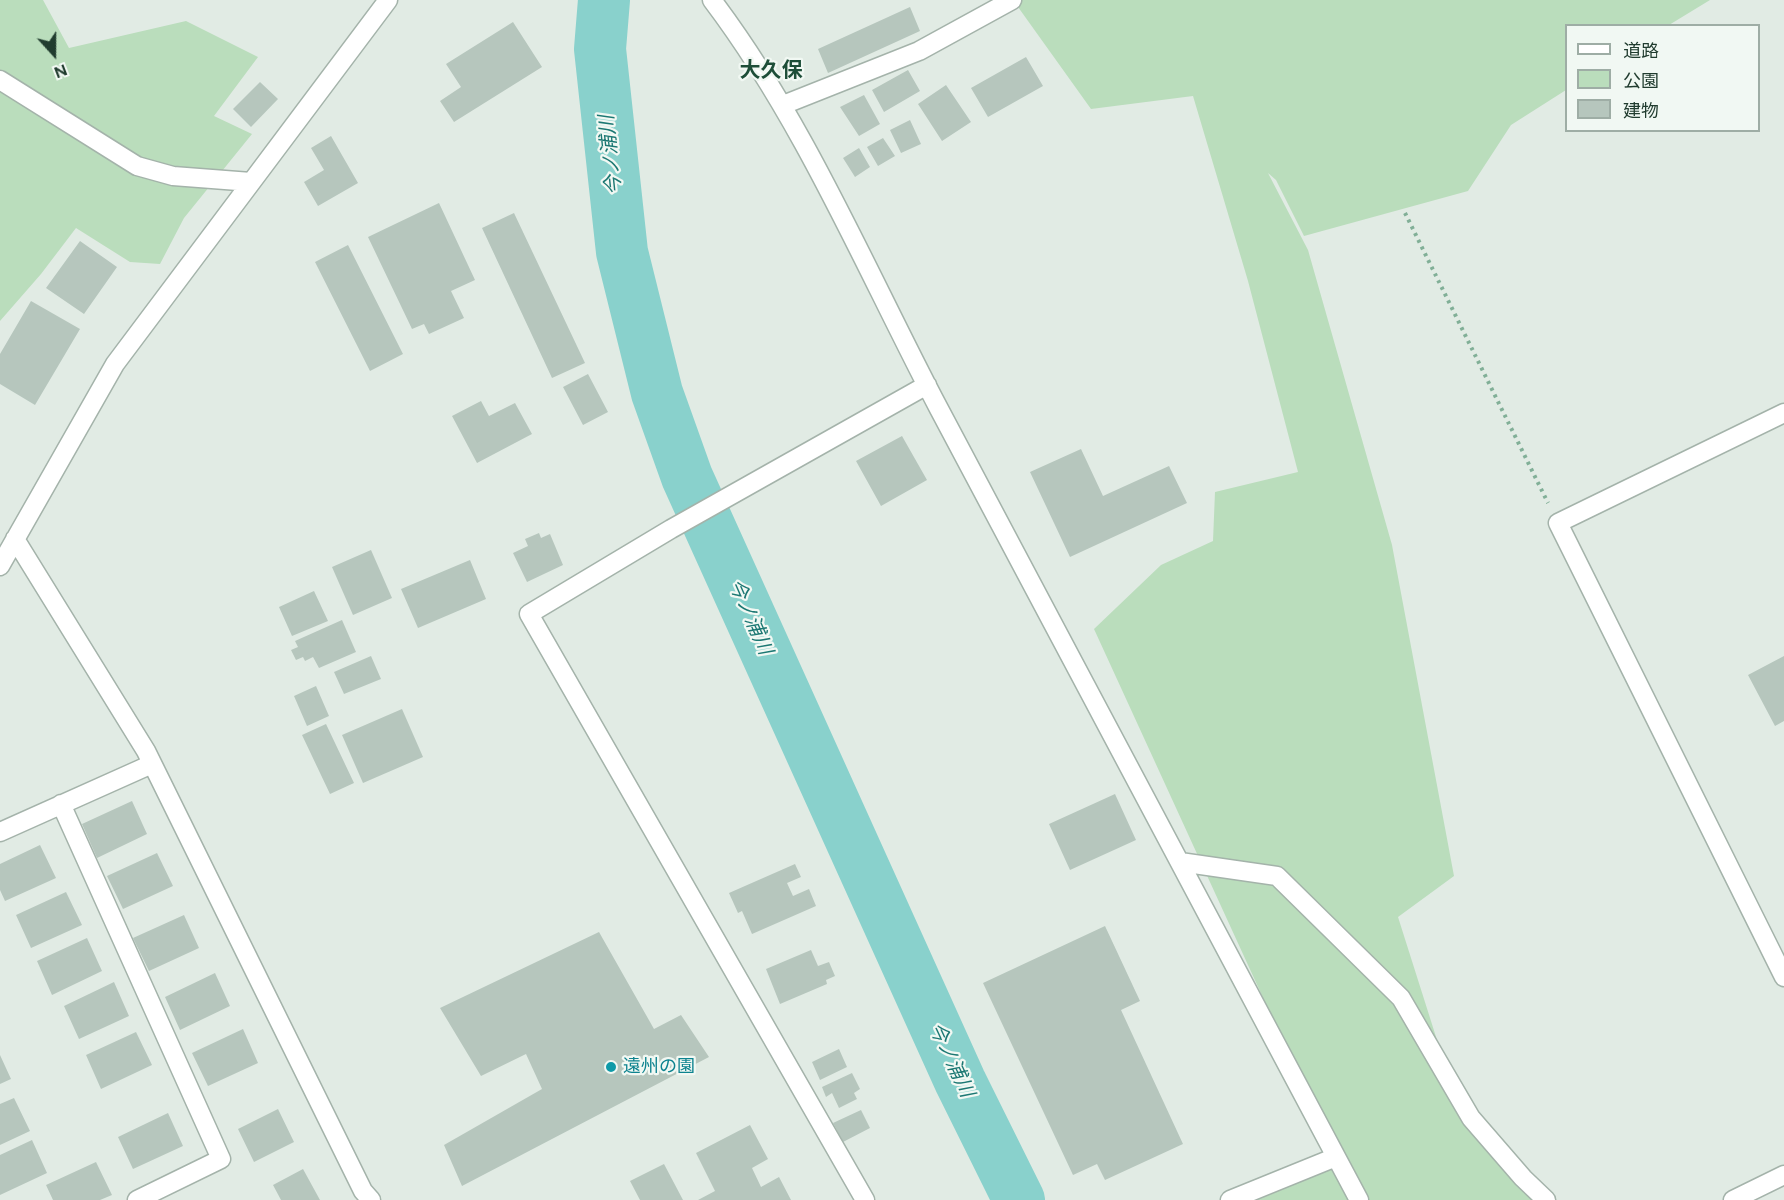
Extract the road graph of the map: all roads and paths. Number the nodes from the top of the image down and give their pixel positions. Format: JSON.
{"nodes":[{"id":1,"x":388,"y":0,"type":"edge"},
{"id":2,"x":712,"y":0,"type":"edge"},
{"id":3,"x":1012,"y":0,"type":"edge"},
{"id":4,"x":0,"y":80,"type":"edge"},
{"id":5,"x":783,"y":105,"type":"junction"},
{"id":6,"x":251,"y":182,"type":"junction"},
{"id":7,"x":1405,"y":213,"type":"dead end"},
{"id":8,"x":927,"y":385,"type":"junction"},
{"id":9,"x":1784,"y":413,"type":"edge"},
{"id":10,"x":1558,"y":523,"type":"junction"},
{"id":11,"x":15,"y":539,"type":"junction"},
{"id":12,"x":0,"y":566,"type":"edge"},
{"id":13,"x":152,"y":764,"type":"junction"},
{"id":14,"x":61,"y":804,"type":"junction"},
{"id":15,"x":0,"y":832,"type":"edge"},
{"id":16,"x":1180,"y":862,"type":"junction"},
{"id":17,"x":1777,"y":947,"type":"edge"},
{"id":18,"x":1784,"y":977,"type":"edge"},
{"id":19,"x":1336,"y":1157,"type":"junction"},
{"id":20,"x":1784,"y":1174,"type":"edge"},
{"id":21,"x":137,"y":1200,"type":"edge"},
{"id":22,"x":371,"y":1200,"type":"edge"},
{"id":23,"x":865,"y":1200,"type":"edge"},
{"id":24,"x":1230,"y":1200,"type":"edge"},
{"id":25,"x":1359,"y":1200,"type":"edge"},
{"id":26,"x":1546,"y":1200,"type":"edge"},
{"id":27,"x":1733,"y":1200,"type":"edge"}],
"edges":[{"from":1,"to":6,"type":"street"},
{"from":2,"to":5,"type":"street"},
{"from":3,"to":5,"type":"street"},
{"from":4,"to":6,"type":"street"},
{"from":5,"to":8,"type":"street"},
{"from":6,"to":11,"type":"street"},
{"from":7,"to":10,"type":"path"},
{"from":8,"to":16,"type":"street"},
{"from":8,"to":23,"type":"street"},
{"from":9,"to":10,"type":"street"},
{"from":10,"to":17,"type":"street"},
{"from":11,"to":12,"type":"street"},
{"from":11,"to":13,"type":"street"},
{"from":13,"to":14,"type":"street"},
{"from":13,"to":22,"type":"street"},
{"from":14,"to":15,"type":"street"},
{"from":14,"to":21,"type":"street"},
{"from":16,"to":19,"type":"street"},
{"from":16,"to":26,"type":"street"},
{"from":17,"to":18,"type":"street"},
{"from":19,"to":24,"type":"street"},
{"from":19,"to":25,"type":"street"},
{"from":20,"to":27,"type":"street"}]}
